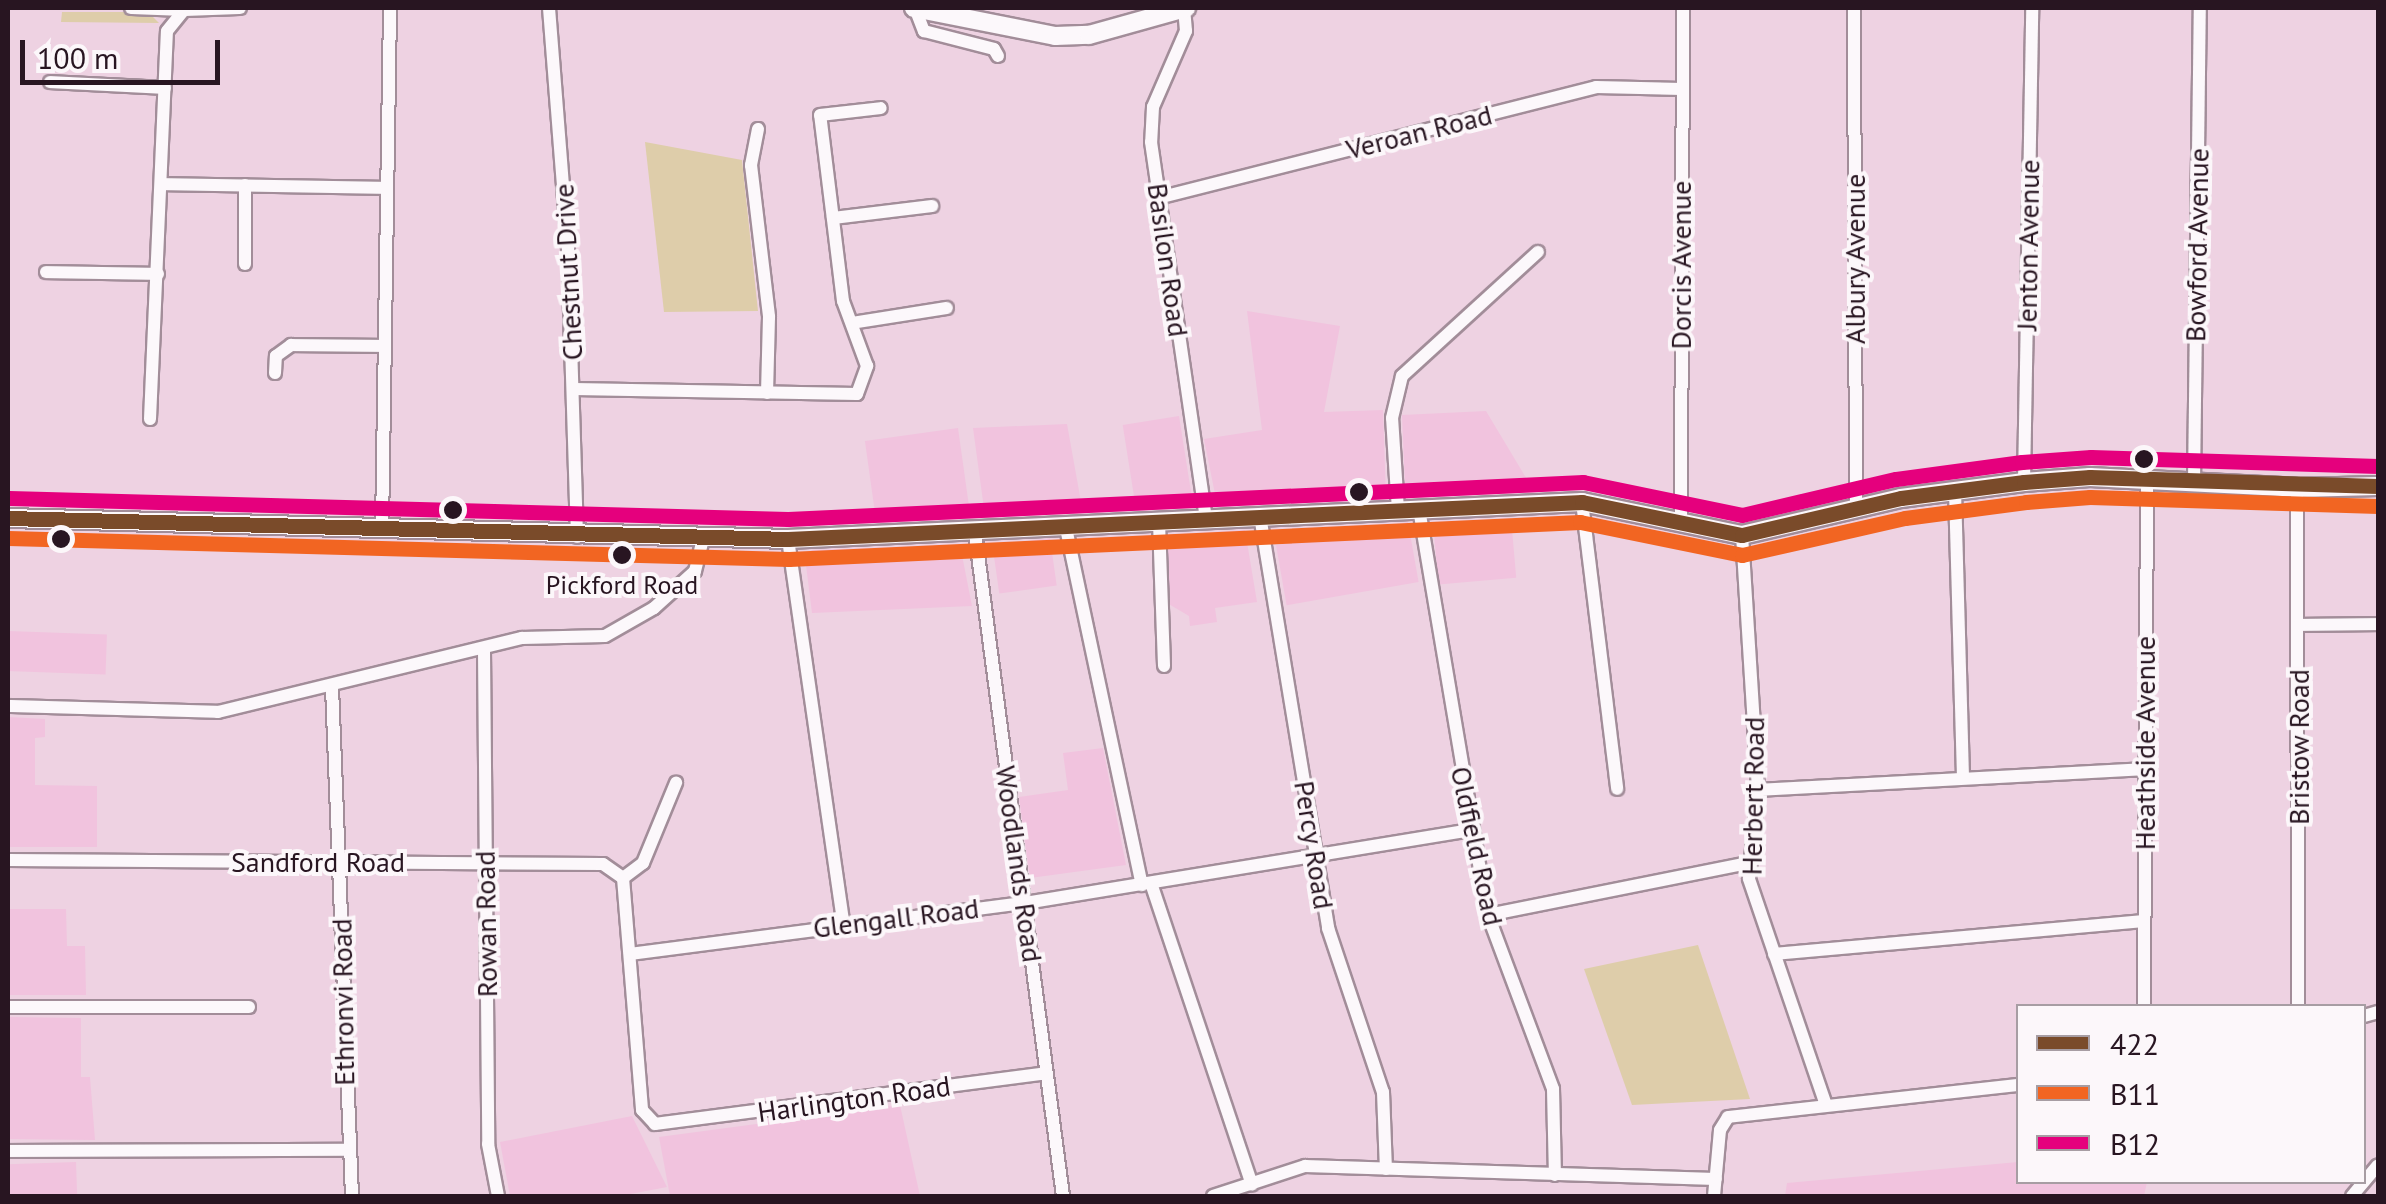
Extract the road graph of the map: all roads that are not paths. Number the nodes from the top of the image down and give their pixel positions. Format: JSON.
{"nodes":[{"id":1,"x":131,"y":8,"type":"edge"},
{"id":2,"x":240,"y":8,"type":"edge"},
{"id":3,"x":390,"y":8,"type":"edge"},
{"id":4,"x":550,"y":8,"type":"edge"},
{"id":5,"x":914,"y":8,"type":"edge"},
{"id":6,"x":1185,"y":8,"type":"edge"},
{"id":7,"x":1683,"y":8,"type":"edge"},
{"id":8,"x":1854,"y":8,"type":"edge"},
{"id":9,"x":2032,"y":8,"type":"edge"},
{"id":10,"x":2200,"y":8,"type":"edge"},
{"id":11,"x":184,"y":10,"type":"edge"},
{"id":12,"x":998,"y":56,"type":"dead end"},
{"id":13,"x":50,"y":82,"type":"dead end"},
{"id":14,"x":165,"y":88,"type":"junction"},
{"id":15,"x":1682,"y":89,"type":"junction"},
{"id":16,"x":881,"y":108,"type":"dead end"},
{"id":17,"x":758,"y":129,"type":"dead end"},
{"id":18,"x":162,"y":184,"type":"junction"},
{"id":19,"x":245,"y":185,"type":"junction"},
{"id":20,"x":386,"y":188,"type":"junction"},
{"id":21,"x":1158,"y":198,"type":"junction"},
{"id":22,"x":932,"y":206,"type":"dead end"},
{"id":23,"x":833,"y":218,"type":"junction"},
{"id":24,"x":1538,"y":252,"type":"dead end"},
{"id":25,"x":245,"y":264,"type":"dead end"},
{"id":26,"x":46,"y":272,"type":"dead end"},
{"id":27,"x":158,"y":274,"type":"junction"},
{"id":28,"x":947,"y":308,"type":"dead end"},
{"id":29,"x":852,"y":323,"type":"junction"},
{"id":30,"x":384,"y":346,"type":"junction"},
{"id":31,"x":275,"y":373,"type":"dead end"},
{"id":32,"x":574,"y":390,"type":"junction"},
{"id":33,"x":766,"y":394,"type":"junction"},
{"id":34,"x":150,"y":419,"type":"dead end"},
{"id":35,"x":2147,"y":479,"type":"junction"},
{"id":36,"x":2024,"y":482,"type":"junction"},
{"id":37,"x":2194,"y":482,"type":"junction"},
{"id":38,"x":2378,"y":486,"type":"edge"},
{"id":39,"x":2298,"y":488,"type":"junction"},
{"id":40,"x":1955,"y":491,"type":"junction"},
{"id":41,"x":1582,"y":502,"type":"junction"},
{"id":42,"x":1418,"y":509,"type":"junction"},
{"id":43,"x":1398,"y":510,"type":"junction"},
{"id":44,"x":1856,"y":510,"type":"junction"},
{"id":45,"x":1260,"y":516,"type":"junction"},
{"id":46,"x":8,"y":518,"type":"edge"},
{"id":47,"x":1206,"y":519,"type":"junction"},
{"id":48,"x":1158,"y":522,"type":"junction"},
{"id":49,"x":1681,"y":523,"type":"junction"},
{"id":50,"x":1066,"y":528,"type":"junction"},
{"id":51,"x":382,"y":530,"type":"junction"},
{"id":52,"x":975,"y":532,"type":"junction"},
{"id":53,"x":1742,"y":535,"type":"junction"},
{"id":54,"x":577,"y":536,"type":"junction"},
{"id":55,"x":703,"y":539,"type":"junction"},
{"id":56,"x":788,"y":539,"type":"junction"},
{"id":57,"x":2378,"y":624,"type":"edge"},
{"id":58,"x":2299,"y":626,"type":"junction"},
{"id":59,"x":484,"y":651,"type":"junction"},
{"id":60,"x":1164,"y":666,"type":"dead end"},
{"id":61,"x":332,"y":687,"type":"junction"},
{"id":62,"x":8,"y":706,"type":"edge"},
{"id":63,"x":2145,"y":769,"type":"junction"},
{"id":64,"x":1963,"y":775,"type":"junction"},
{"id":65,"x":676,"y":783,"type":"dead end"},
{"id":66,"x":1616,"y":789,"type":"dead end"},
{"id":67,"x":1758,"y":790,"type":"junction"},
{"id":68,"x":1471,"y":830,"type":"junction"},
{"id":69,"x":1317,"y":857,"type":"junction"},
{"id":70,"x":8,"y":860,"type":"edge"},
{"id":71,"x":340,"y":862,"type":"junction"},
{"id":72,"x":1748,"y":863,"type":"junction"},
{"id":73,"x":485,"y":864,"type":"junction"},
{"id":74,"x":623,"y":878,"type":"junction"},
{"id":75,"x":1152,"y":883,"type":"junction"},
{"id":76,"x":1024,"y":903,"type":"junction"},
{"id":77,"x":1488,"y":914,"type":"junction"},
{"id":78,"x":2144,"y":921,"type":"junction"},
{"id":79,"x":844,"y":922,"type":"junction"},
{"id":80,"x":630,"y":954,"type":"junction"},
{"id":81,"x":1774,"y":954,"type":"junction"},
{"id":82,"x":2144,"y":1004,"type":"edge"},
{"id":83,"x":2298,"y":1004,"type":"edge"},
{"id":84,"x":8,"y":1007,"type":"edge"},
{"id":85,"x":248,"y":1007,"type":"dead end"},
{"id":86,"x":1046,"y":1073,"type":"junction"},
{"id":87,"x":2016,"y":1085,"type":"edge"},
{"id":88,"x":1826,"y":1105,"type":"junction"},
{"id":89,"x":346,"y":1150,"type":"junction"},
{"id":90,"x":8,"y":1151,"type":"edge"},
{"id":91,"x":1386,"y":1169,"type":"junction"},
{"id":92,"x":1555,"y":1175,"type":"junction"},
{"id":93,"x":1716,"y":1179,"type":"junction"},
{"id":94,"x":1256,"y":1184,"type":"junction"},
{"id":95,"x":352,"y":1196,"type":"edge"},
{"id":96,"x":498,"y":1196,"type":"edge"},
{"id":97,"x":1063,"y":1196,"type":"edge"},
{"id":98,"x":1213,"y":1196,"type":"edge"},
{"id":99,"x":1714,"y":1196,"type":"edge"}],
"edges":[{"from":1,"to":11,"type":"street"},
{"from":2,"to":11,"type":"street"},
{"from":3,"to":20,"type":"street"},
{"from":4,"to":32,"type":"street","name":"Chestnut Drive"},
{"from":5,"to":6,"type":"street"},
{"from":5,"to":12,"type":"street"},
{"from":6,"to":21,"type":"street","name":"Basilon Road"},
{"from":7,"to":15,"type":"street","name":"Dorcis Avenue"},
{"from":8,"to":44,"type":"street","name":"Albury Avenue"},
{"from":9,"to":36,"type":"street","name":"Jenton Avenue"},
{"from":10,"to":37,"type":"street","name":"Bowford Avenue"},
{"from":11,"to":14,"type":"street"},
{"from":13,"to":14,"type":"street"},
{"from":14,"to":18,"type":"street"},
{"from":15,"to":21,"type":"street","name":"Veroan Road"},
{"from":15,"to":49,"type":"street","name":"Dorcis Avenue"},
{"from":16,"to":23,"type":"street"},
{"from":17,"to":33,"type":"street"},
{"from":18,"to":19,"type":"street"},
{"from":18,"to":27,"type":"street"},
{"from":19,"to":20,"type":"street"},
{"from":19,"to":25,"type":"street"},
{"from":20,"to":30,"type":"street"},
{"from":21,"to":47,"type":"street","name":"Basilon Road"},
{"from":22,"to":23,"type":"street"},
{"from":23,"to":29,"type":"street"},
{"from":24,"to":43,"type":"street"},
{"from":26,"to":27,"type":"street"},
{"from":27,"to":34,"type":"street"},
{"from":28,"to":29,"type":"street"},
{"from":29,"to":33,"type":"street"},
{"from":30,"to":31,"type":"street"},
{"from":30,"to":51,"type":"street"},
{"from":32,"to":33,"type":"street"},
{"from":32,"to":54,"type":"street","name":"Chestnut Drive"},
{"from":35,"to":36,"type":"street"},
{"from":35,"to":37,"type":"street"},
{"from":35,"to":63,"type":"street","name":"Heathside Avenue"},
{"from":36,"to":40,"type":"street"},
{"from":37,"to":39,"type":"street"},
{"from":38,"to":39,"type":"street"},
{"from":39,"to":58,"type":"street","name":"Bristow Road"},
{"from":40,"to":44,"type":"street"},
{"from":40,"to":64,"type":"street"},
{"from":41,"to":42,"type":"street"},
{"from":41,"to":49,"type":"street"},
{"from":41,"to":66,"type":"street"},
{"from":42,"to":43,"type":"street"},
{"from":42,"to":68,"type":"street","name":"Oldfield Road"},
{"from":43,"to":45,"type":"street"},
{"from":44,"to":53,"type":"street"},
{"from":45,"to":47,"type":"street"},
{"from":45,"to":69,"type":"street","name":"Percy Road"},
{"from":46,"to":51,"type":"street"},
{"from":47,"to":48,"type":"street"},
{"from":48,"to":50,"type":"street"},
{"from":48,"to":60,"type":"street"},
{"from":49,"to":53,"type":"street"},
{"from":50,"to":52,"type":"street"},
{"from":50,"to":75,"type":"street"},
{"from":51,"to":54,"type":"street"},
{"from":52,"to":56,"type":"street"},
{"from":52,"to":76,"type":"street","name":"Woodlands Road"},
{"from":53,"to":67,"type":"street","name":"Herbert Road"},
{"from":54,"to":55,"type":"street"},
{"from":55,"to":56,"type":"street"},
{"from":55,"to":59,"type":"street"},
{"from":56,"to":79,"type":"street"},
{"from":57,"to":58,"type":"street"},
{"from":58,"to":83,"type":"street","name":"Bristow Road"},
{"from":59,"to":61,"type":"street"},
{"from":59,"to":73,"type":"street","name":"Rowan Road"},
{"from":61,"to":62,"type":"street"},
{"from":61,"to":71,"type":"street","name":"Ethronvi Road"},
{"from":63,"to":64,"type":"street"},
{"from":63,"to":78,"type":"street","name":"Heathside Avenue"},
{"from":64,"to":67,"type":"street"},
{"from":65,"to":74,"type":"street"},
{"from":67,"to":72,"type":"street","name":"Herbert Road"},
{"from":68,"to":69,"type":"street","name":"Glengall Road"},
{"from":68,"to":77,"type":"street","name":"Oldfield Road"},
{"from":69,"to":75,"type":"street","name":"Glengall Road"},
{"from":69,"to":91,"type":"street","name":"Percy Road"},
{"from":70,"to":71,"type":"street","name":"Sandford Road"},
{"from":71,"to":73,"type":"street","name":"Sandford Road"},
{"from":71,"to":89,"type":"street","name":"Ethronvi Road"},
{"from":72,"to":77,"type":"street"},
{"from":72,"to":81,"type":"street","name":"Herbert Road"},
{"from":73,"to":74,"type":"street","name":"Sandford Road"},
{"from":73,"to":96,"type":"street","name":"Rowan Road"},
{"from":74,"to":80,"type":"street"},
{"from":75,"to":76,"type":"street","name":"Glengall Road"},
{"from":75,"to":94,"type":"street"},
{"from":76,"to":79,"type":"street","name":"Glengall Road"},
{"from":76,"to":86,"type":"street","name":"Woodlands Road"},
{"from":77,"to":92,"type":"street","name":"Oldfield Road"},
{"from":78,"to":81,"type":"street"},
{"from":78,"to":82,"type":"street","name":"Heathside Avenue"},
{"from":79,"to":80,"type":"street","name":"Glengall Road"},
{"from":80,"to":86,"type":"street","name":"Harlington Road"},
{"from":81,"to":88,"type":"street","name":"Herbert Road"},
{"from":84,"to":85,"type":"street"},
{"from":86,"to":97,"type":"street","name":"Woodlands Road"},
{"from":87,"to":88,"type":"street"},
{"from":88,"to":93,"type":"street"},
{"from":89,"to":90,"type":"street"},
{"from":89,"to":95,"type":"street","name":"Ethronvi Road"},
{"from":91,"to":92,"type":"street"},
{"from":91,"to":94,"type":"street"},
{"from":92,"to":93,"type":"street"},
{"from":93,"to":99,"type":"street"},
{"from":94,"to":98,"type":"street"}]}
